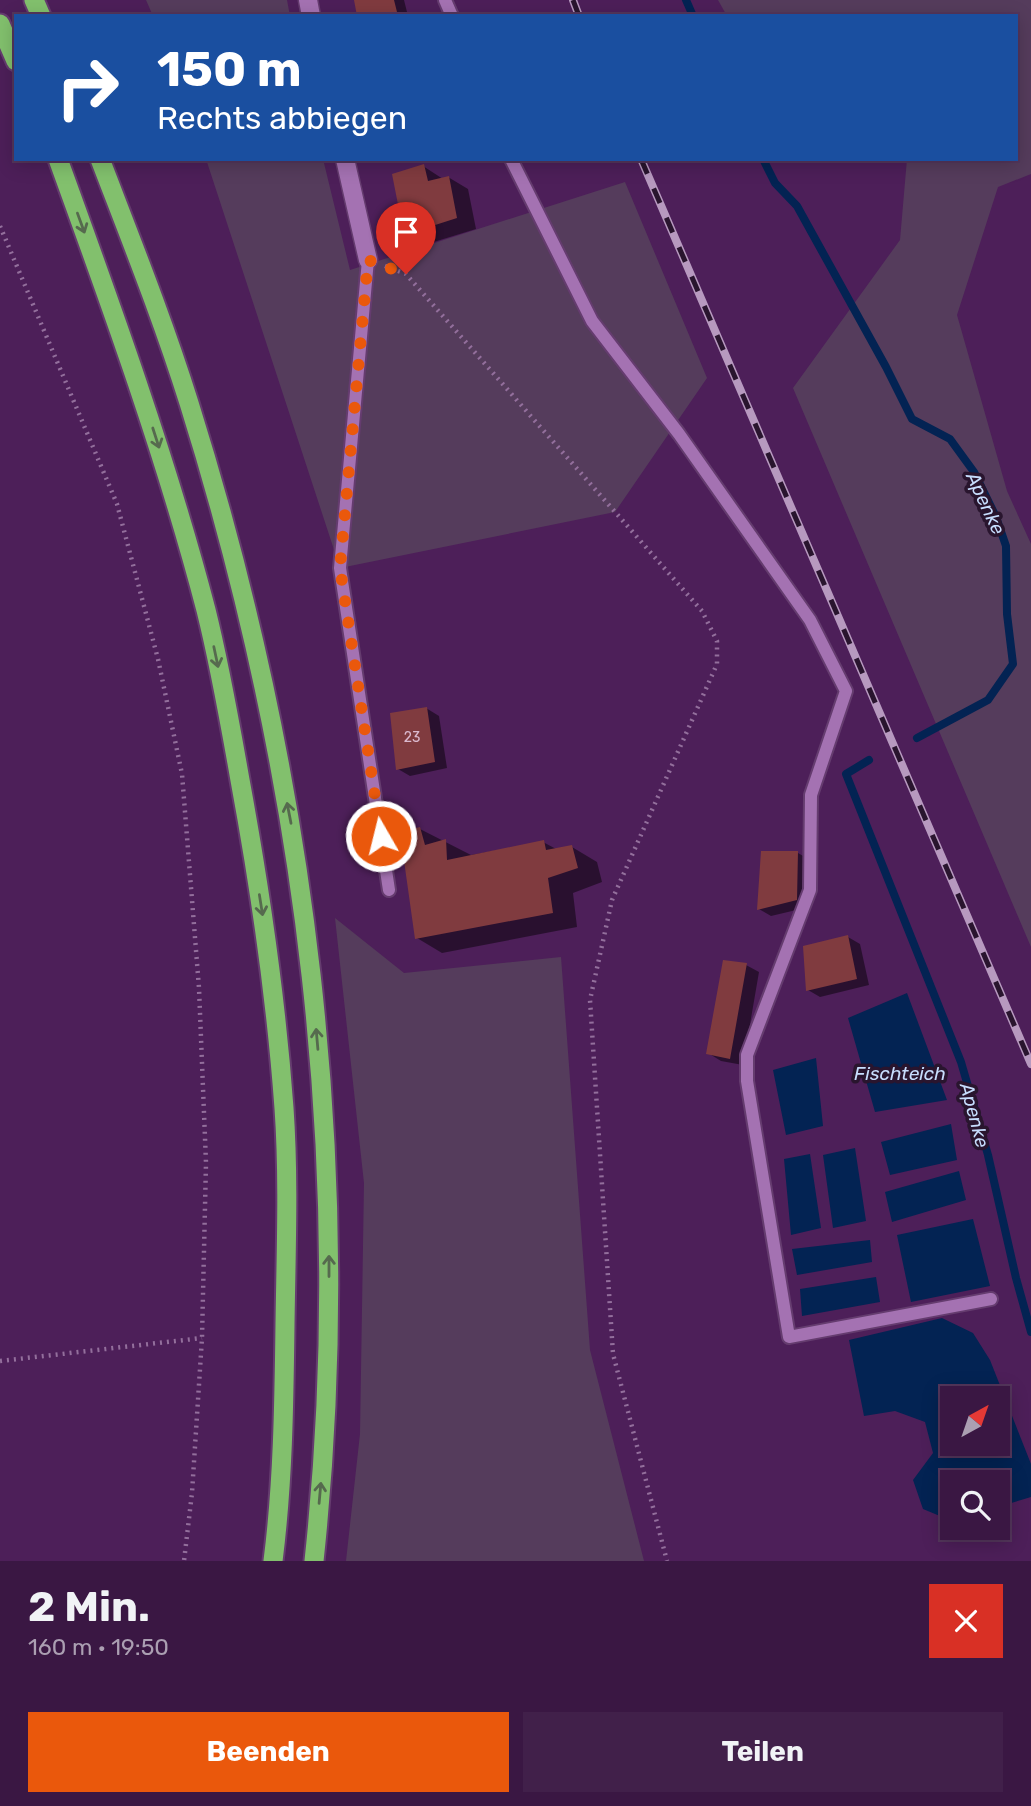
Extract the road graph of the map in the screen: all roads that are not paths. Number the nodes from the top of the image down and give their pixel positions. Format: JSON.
{"nodes":[{"id":1,"x":0,"y":23,"type":"edge"},
{"id":2,"x":14,"y":56,"type":"edge"},
{"id":3,"x":59,"y":161,"type":"edge"},
{"id":4,"x":101,"y":161,"type":"edge"},
{"id":5,"x":345,"y":161,"type":"edge"},
{"id":6,"x":512,"y":161,"type":"edge"},
{"id":7,"x":368,"y":260,"type":"joint"},
{"id":8,"x":389,"y":890,"type":"dead end"},
{"id":9,"x":992,"y":1299,"type":"dead end"},
{"id":10,"x":273,"y":1561,"type":"edge"},
{"id":11,"x":314,"y":1561,"type":"edge"}],
"edges":[{"from":1,"to":2,"type":"highway"},
{"from":3,"to":10,"type":"highway","one_way":true},
{"from":11,"to":4,"type":"highway","one_way":true},
{"from":5,"to":7,"type":"street"},
{"from":6,"to":9,"type":"lane"},
{"from":7,"to":8,"type":"lane"}]}
